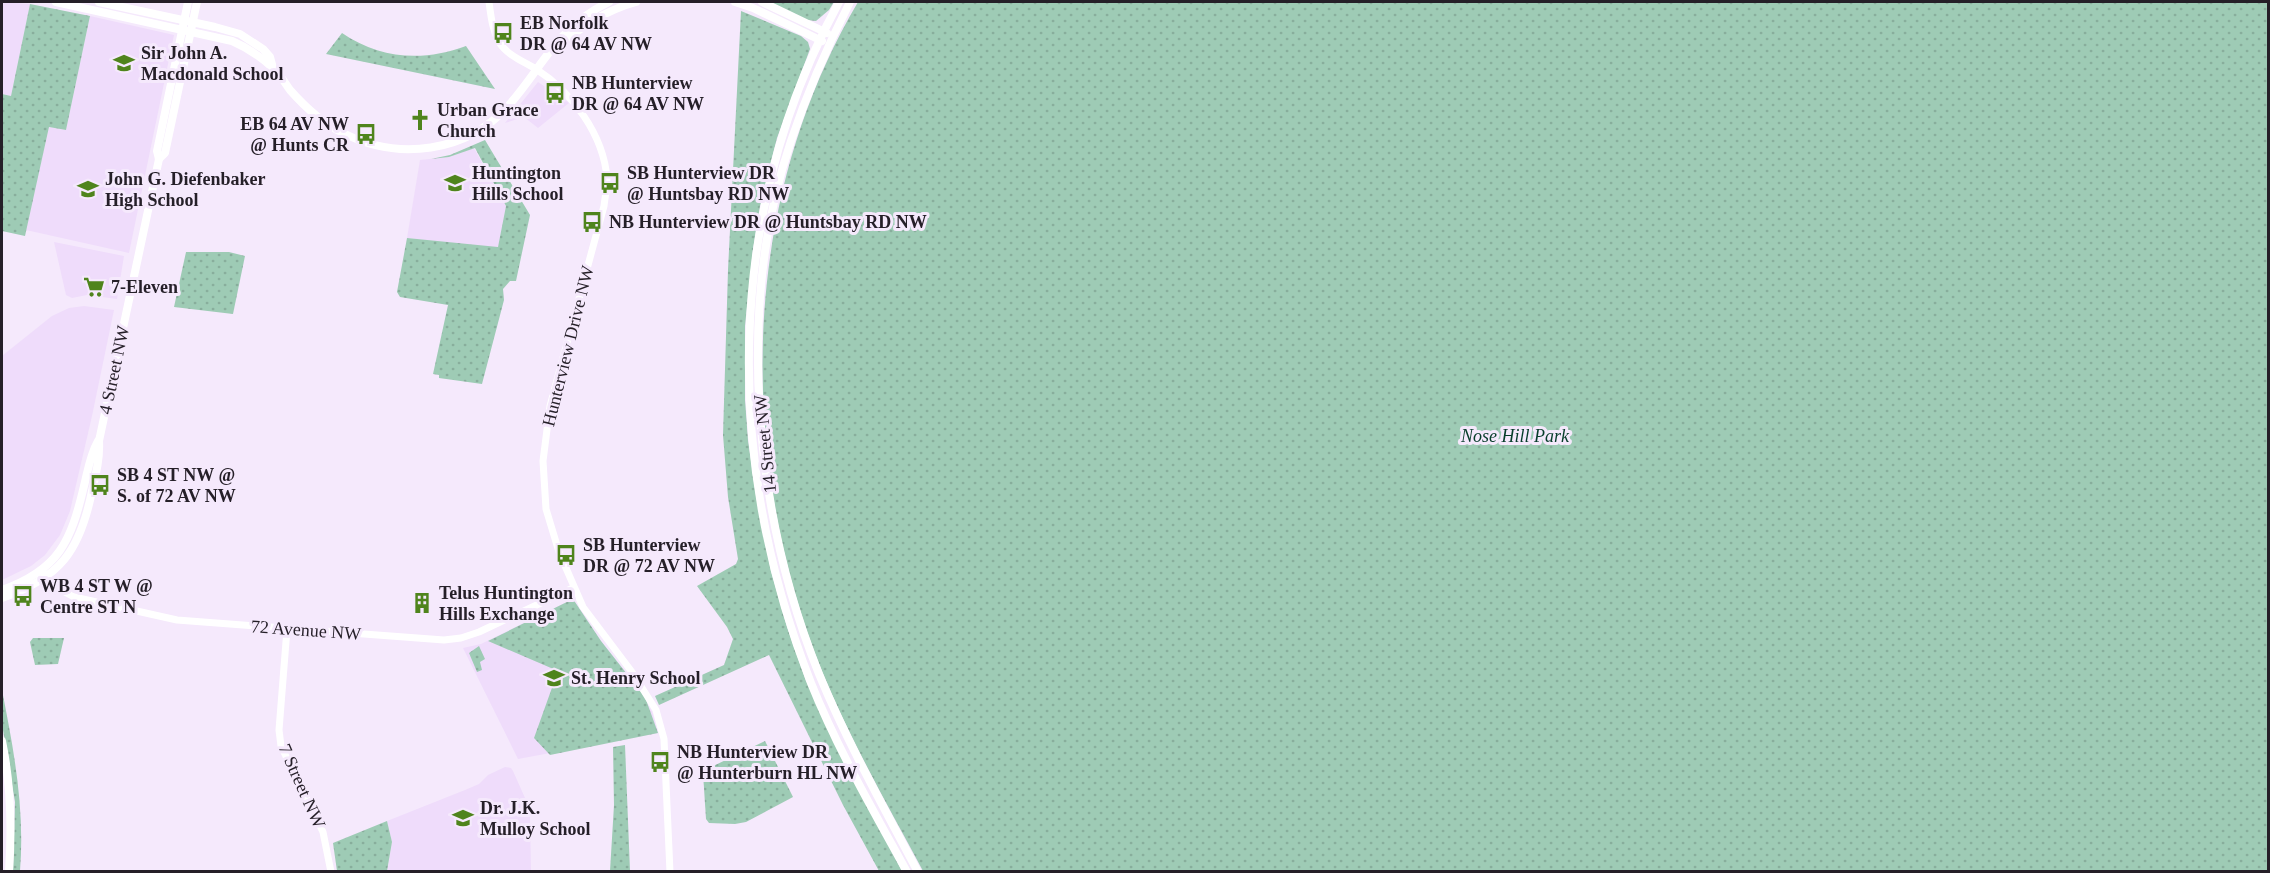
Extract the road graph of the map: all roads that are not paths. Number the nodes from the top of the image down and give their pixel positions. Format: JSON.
{"nodes":[{"id":1,"x":56,"y":2,"type":"edge"},
{"id":2,"x":99,"y":2,"type":"edge"},
{"id":3,"x":489,"y":2,"type":"edge"},
{"id":4,"x":609,"y":2,"type":"edge"},
{"id":5,"x":636,"y":2,"type":"edge"},
{"id":6,"x":735,"y":2,"type":"edge"},
{"id":7,"x":762,"y":2,"type":"edge"},
{"id":8,"x":838,"y":2,"type":"edge"},
{"id":9,"x":850,"y":2,"type":"edge"},
{"id":10,"x":194,"y":3,"type":"edge"},
{"id":11,"x":810,"y":24,"type":"junction"},
{"id":12,"x":187,"y":25,"type":"junction"},
{"id":13,"x":215,"y":27,"type":"junction"},
{"id":14,"x":793,"y":27,"type":"junction"},
{"id":15,"x":821,"y":36,"type":"junction"},
{"id":16,"x":830,"y":40,"type":"junction"},
{"id":17,"x":560,"y":42,"type":"junction"},
{"id":18,"x":813,"y":53,"type":"junction"},
{"id":19,"x":273,"y":69,"type":"junction"},
{"id":20,"x":536,"y":69,"type":"junction"},
{"id":21,"x":45,"y":573,"type":"junction"},
{"id":22,"x":573,"y":588,"type":"junction"},
{"id":23,"x":2,"y":590,"type":"edge"},
{"id":24,"x":2,"y":598,"type":"edge"},
{"id":25,"x":287,"y":629,"type":"junction"},
{"id":26,"x":2,"y":741,"type":"edge"},
{"id":27,"x":9,"y":872,"type":"edge"},
{"id":28,"x":331,"y":872,"type":"edge"},
{"id":29,"x":670,"y":872,"type":"edge"},
{"id":30,"x":906,"y":872,"type":"edge"},
{"id":31,"x":918,"y":872,"type":"edge"}],
"edges":[{"from":1,"to":12,"type":"main road"},
{"from":2,"to":12,"type":"main road"},
{"from":3,"to":20,"type":"street","name":"Hunterview Drive NW"},
{"from":4,"to":17,"type":"main road"},
{"from":5,"to":17,"type":"main road"},
{"from":6,"to":14,"type":"main road"},
{"from":7,"to":11,"type":"main road"},
{"from":8,"to":11,"type":"main road"},
{"from":8,"to":15,"type":"main road","name":"14 Street NW"},
{"from":9,"to":16,"type":"main road","name":"14 Street NW"},
{"from":10,"to":12,"type":"main road","name":"4 Street NW"},
{"from":10,"to":13,"type":"main road"},
{"from":11,"to":15,"type":"main road"},
{"from":12,"to":13,"type":"main road"},
{"from":12,"to":19,"type":"main road"},
{"from":12,"to":21,"type":"main road","name":"4 Street NW"},
{"from":13,"to":19,"type":"main road"},
{"from":14,"to":15,"type":"main road"},
{"from":14,"to":18,"type":"main road"},
{"from":15,"to":16,"type":"main road"},
{"from":15,"to":18,"type":"main road","name":"14 Street NW"},
{"from":16,"to":31,"type":"main road","name":"14 Street NW"},
{"from":17,"to":20,"type":"main road"},
{"from":18,"to":30,"type":"main road","name":"14 Street NW"},
{"from":19,"to":20,"type":"main road"},
{"from":20,"to":22,"type":"street","name":"Hunterview Drive NW"},
{"from":21,"to":23,"type":"main road","name":"4 Street NW"},
{"from":21,"to":24,"type":"main road","name":"4 Street NW"},
{"from":21,"to":25,"type":"street","name":"72 Avenue NW"},
{"from":22,"to":25,"type":"street","name":"72 Avenue NW"},
{"from":22,"to":29,"type":"street","name":"Hunterview Drive NW"},
{"from":25,"to":28,"type":"street","name":"7 Street NW"},
{"from":26,"to":27,"type":"main road"}]}
